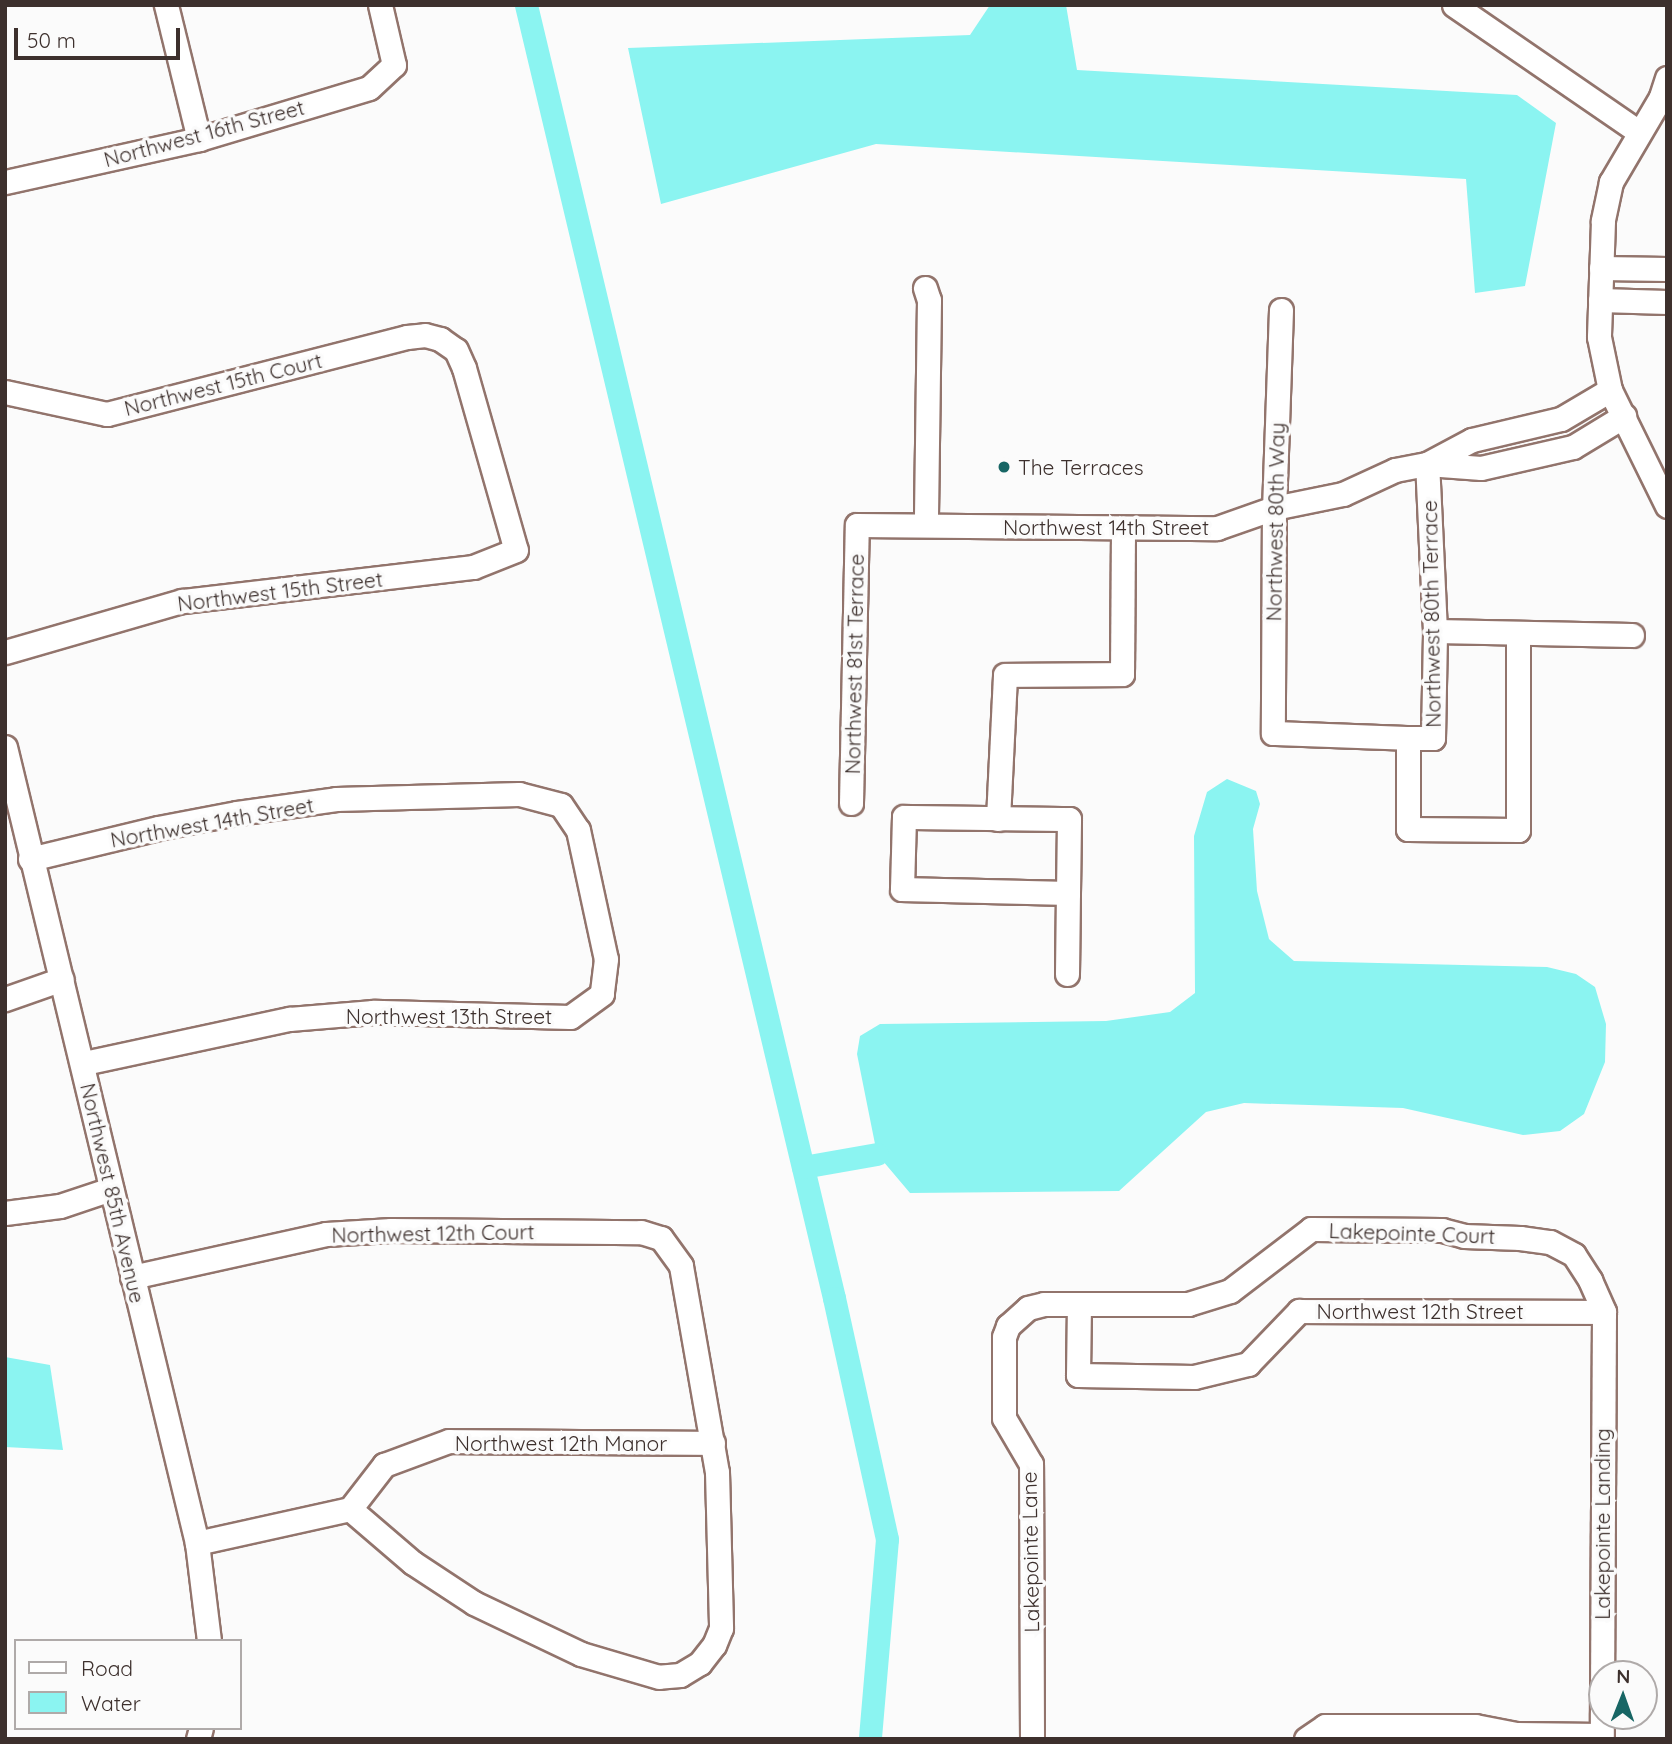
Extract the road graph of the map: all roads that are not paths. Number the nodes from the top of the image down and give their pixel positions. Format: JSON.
{"nodes":[{"id":1,"x":166,"y":5,"type":"edge"},
{"id":2,"x":380,"y":5,"type":"edge"},
{"id":3,"x":1454,"y":5,"type":"edge"},
{"id":4,"x":1667,"y":78,"type":"edge"},
{"id":5,"x":1639,"y":131,"type":"junction"},
{"id":6,"x":199,"y":139,"type":"junction"},
{"id":7,"x":5,"y":182,"type":"edge"},
{"id":8,"x":1601,"y":268,"type":"junction"},
{"id":9,"x":1667,"y":270,"type":"edge"},
{"id":10,"x":925,"y":288,"type":"dead end"},
{"id":11,"x":1600,"y":300,"type":"junction"},
{"id":12,"x":1667,"y":302,"type":"edge"},
{"id":13,"x":1281,"y":310,"type":"dead end"},
{"id":14,"x":1610,"y":390,"type":"junction"},
{"id":15,"x":5,"y":391,"type":"edge"},
{"id":16,"x":1624,"y":416,"type":"junction"},
{"id":17,"x":1427,"y":464,"type":"junction"},
{"id":18,"x":1667,"y":506,"type":"edge"},
{"id":19,"x":1274,"y":508,"type":"junction"},
{"id":20,"x":857,"y":525,"type":"joint"},
{"id":21,"x":926,"y":525,"type":"junction"},
{"id":22,"x":1123,"y":529,"type":"junction"},
{"id":23,"x":516,"y":550,"type":"joint"},
{"id":24,"x":1435,"y":631,"type":"junction"},
{"id":25,"x":1518,"y":634,"type":"junction"},
{"id":26,"x":1632,"y":635,"type":"dead end"},
{"id":27,"x":5,"y":652,"type":"edge"},
{"id":28,"x":1408,"y":738,"type":"junction"},
{"id":29,"x":5,"y":747,"type":"edge"},
{"id":30,"x":851,"y":803,"type":"dead end"},
{"id":31,"x":998,"y":819,"type":"junction"},
{"id":32,"x":30,"y":859,"type":"junction"},
{"id":33,"x":1068,"y":893,"type":"junction"},
{"id":34,"x":1067,"y":974,"type":"dead end"},
{"id":35,"x":62,"y":979,"type":"junction"},
{"id":36,"x":602,"y":994,"type":"joint"},
{"id":37,"x":5,"y":999,"type":"edge"},
{"id":38,"x":83,"y":1063,"type":"junction"},
{"id":39,"x":111,"y":1189,"type":"junction"},
{"id":40,"x":5,"y":1213,"type":"edge"},
{"id":41,"x":132,"y":1277,"type":"junction"},
{"id":42,"x":1079,"y":1304,"type":"junction"},
{"id":43,"x":1604,"y":1312,"type":"junction"},
{"id":44,"x":1005,"y":1372,"type":"joint"},
{"id":45,"x":713,"y":1443,"type":"junction"},
{"id":46,"x":351,"y":1509,"type":"junction"},
{"id":47,"x":197,"y":1543,"type":"junction"},
{"id":48,"x":209,"y":1639,"type":"edge"},
{"id":49,"x":1602,"y":1737,"type":"edge"},
{"id":50,"x":1032,"y":1739,"type":"edge"},
{"id":51,"x":1306,"y":1739,"type":"edge"}],
"edges":[{"from":1,"to":6,"type":"street"},
{"from":2,"to":6,"type":"street","name":"Northwest 16th Street"},
{"from":3,"to":5,"type":"street"},
{"from":4,"to":5,"type":"street"},
{"from":5,"to":8,"type":"street"},
{"from":6,"to":7,"type":"street","name":"Northwest 16th Street"},
{"from":8,"to":9,"type":"street"},
{"from":8,"to":11,"type":"street"},
{"from":10,"to":21,"type":"street"},
{"from":11,"to":12,"type":"street"},
{"from":11,"to":14,"type":"street"},
{"from":13,"to":19,"type":"street","name":"Northwest 80th Way"},
{"from":14,"to":16,"type":"street"},
{"from":14,"to":17,"type":"street","name":"Northwest 14th Street"},
{"from":15,"to":23,"type":"street","name":"Northwest 15th Court"},
{"from":16,"to":17,"type":"street","name":"Northwest 14th Street"},
{"from":16,"to":18,"type":"street"},
{"from":17,"to":19,"type":"street","name":"Northwest 14th Street"},
{"from":17,"to":24,"type":"street","name":"Northwest 80th Terrace"},
{"from":19,"to":22,"type":"street","name":"Northwest 14th Street"},
{"from":19,"to":28,"type":"street","name":"Northwest 80th Way"},
{"from":20,"to":21,"type":"street","name":"Northwest 14th Street"},
{"from":20,"to":30,"type":"street","name":"Northwest 81st Terrace"},
{"from":21,"to":22,"type":"street","name":"Northwest 14th Street"},
{"from":22,"to":31,"type":"street"},
{"from":23,"to":27,"type":"street","name":"Northwest 15th Street"},
{"from":24,"to":25,"type":"street"},
{"from":24,"to":28,"type":"street","name":"Northwest 80th Terrace"},
{"from":25,"to":26,"type":"street"},
{"from":25,"to":28,"type":"street"},
{"from":29,"to":32,"type":"street","name":"Northwest 85th Avenue"},
{"from":31,"to":33,"type":"street"},
{"from":31,"to":33,"type":"street"},
{"from":32,"to":35,"type":"street","name":"Northwest 85th Avenue"},
{"from":32,"to":36,"type":"street","name":"Northwest 14th Street"},
{"from":33,"to":34,"type":"street"},
{"from":35,"to":37,"type":"street"},
{"from":35,"to":38,"type":"street","name":"Northwest 85th Avenue"},
{"from":36,"to":38,"type":"street","name":"Northwest 13th Street"},
{"from":38,"to":39,"type":"street","name":"Northwest 85th Avenue"},
{"from":39,"to":40,"type":"street"},
{"from":39,"to":41,"type":"street","name":"Northwest 85th Avenue"},
{"from":41,"to":45,"type":"street","name":"Northwest 12th Court"},
{"from":41,"to":47,"type":"street","name":"Northwest 85th Avenue"},
{"from":42,"to":43,"type":"street","name":"Lakepointe Court"},
{"from":42,"to":43,"type":"street","name":"Northwest 12th Street"},
{"from":42,"to":44,"type":"street","name":"Lakepointe Court"},
{"from":43,"to":49,"type":"street","name":"Lakepointe Landing"},
{"from":44,"to":50,"type":"street","name":"Lakepointe Lane"},
{"from":45,"to":46,"type":"street","name":"Northwest 12th Manor"},
{"from":45,"to":46,"type":"street"},
{"from":46,"to":47,"type":"street"},
{"from":47,"to":48,"type":"street","name":"Northwest 85th Avenue"},
{"from":49,"to":51,"type":"street","name":"Lakepointe Landing"}]}
